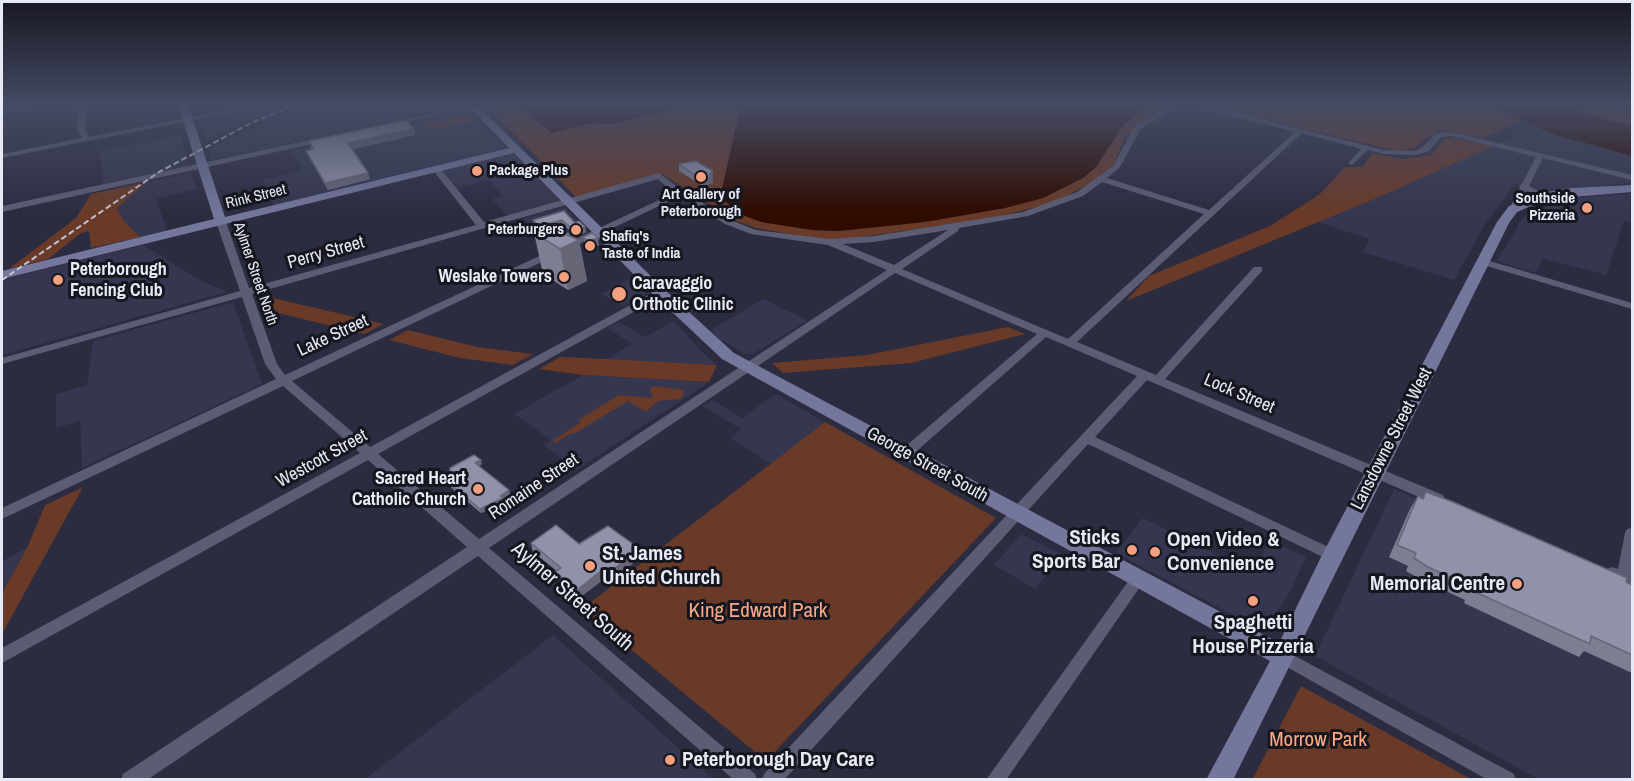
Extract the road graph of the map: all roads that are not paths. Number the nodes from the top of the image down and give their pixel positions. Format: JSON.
{"nodes":[{"id":1,"x":63,"y":141,"type":"edge"},
{"id":2,"x":194,"y":141,"type":"edge"},
{"id":3,"x":312,"y":141,"type":"edge"},
{"id":4,"x":509,"y":141,"type":"edge"},
{"id":5,"x":1130,"y":141,"type":"edge"},
{"id":6,"x":1288,"y":141,"type":"edge"},
{"id":7,"x":1345,"y":141,"type":"edge"},
{"id":8,"x":1433,"y":141,"type":"edge"},
{"id":9,"x":1479,"y":141,"type":"edge"},
{"id":10,"x":1367,"y":147,"type":"junction"},
{"id":11,"x":517,"y":149,"type":"junction"},
{"id":12,"x":1541,"y":155,"type":"junction"},
{"id":13,"x":2,"y":156,"type":"edge"},
{"id":14,"x":1352,"y":163,"type":"dead end"},
{"id":15,"x":202,"y":166,"type":"junction"},
{"id":16,"x":436,"y":169,"type":"junction"},
{"id":17,"x":1632,"y":177,"type":"edge"},
{"id":18,"x":1101,"y":179,"type":"junction"},
{"id":19,"x":1523,"y":186,"type":"junction"},
{"id":20,"x":1632,"y":189,"type":"edge"},
{"id":21,"x":680,"y":193,"type":"junction"},
{"id":22,"x":1544,"y":196,"type":"junction"},
{"id":23,"x":570,"y":201,"type":"junction"},
{"id":24,"x":2,"y":209,"type":"edge"},
{"id":25,"x":1513,"y":209,"type":"junction"},
{"id":26,"x":1210,"y":213,"type":"junction"},
{"id":27,"x":221,"y":222,"type":"junction"},
{"id":28,"x":482,"y":226,"type":"junction"},
{"id":29,"x":959,"y":226,"type":"junction"},
{"id":30,"x":600,"y":231,"type":"junction"},
{"id":31,"x":830,"y":242,"type":"junction"},
{"id":32,"x":1483,"y":262,"type":"junction"},
{"id":33,"x":894,"y":269,"type":"junction"},
{"id":34,"x":1258,"y":269,"type":"dead end"},
{"id":35,"x":2,"y":275,"type":"edge"},
{"id":36,"x":245,"y":292,"type":"junction"},
{"id":37,"x":660,"y":293,"type":"junction"},
{"id":38,"x":1632,"y":306,"type":"edge"},
{"id":39,"x":1044,"y":333,"type":"junction"},
{"id":40,"x":1070,"y":343,"type":"junction"},
{"id":41,"x":2,"y":361,"type":"edge"},
{"id":42,"x":747,"y":366,"type":"junction"},
{"id":43,"x":1151,"y":378,"type":"junction"},
{"id":44,"x":284,"y":380,"type":"junction"},
{"id":45,"x":1088,"y":439,"type":"junction"},
{"id":46,"x":371,"y":453,"type":"junction"},
{"id":47,"x":905,"y":454,"type":"junction"},
{"id":48,"x":1375,"y":472,"type":"junction"},
{"id":49,"x":1452,"y":504,"type":"edge"},
{"id":50,"x":2,"y":514,"type":"edge"},
{"id":51,"x":1016,"y":514,"type":"junction"},
{"id":52,"x":1632,"y":533,"type":"edge"},
{"id":53,"x":478,"y":546,"type":"junction"},
{"id":54,"x":1332,"y":555,"type":"junction"},
{"id":55,"x":1603,"y":569,"type":"edge"},
{"id":56,"x":1137,"y":580,"type":"junction"},
{"id":57,"x":1628,"y":580,"type":"edge"},
{"id":58,"x":2,"y":656,"type":"edge"},
{"id":59,"x":1284,"y":657,"type":"junction"},
{"id":60,"x":130,"y":780,"type":"edge"},
{"id":61,"x":748,"y":780,"type":"edge"},
{"id":62,"x":771,"y":780,"type":"edge"},
{"id":63,"x":995,"y":780,"type":"edge"},
{"id":64,"x":1219,"y":780,"type":"edge"},
{"id":65,"x":1507,"y":780,"type":"edge"}],
"edges":[{"from":1,"to":13,"type":"street"},
{"from":2,"to":15,"type":"main road","name":"Aylmer Street North"},
{"from":3,"to":15,"type":"street"},
{"from":4,"to":11,"type":"main road","name":"George Street South"},
{"from":5,"to":18,"type":"street"},
{"from":6,"to":26,"type":"street"},
{"from":7,"to":10,"type":"street"},
{"from":8,"to":10,"type":"street"},
{"from":9,"to":12,"type":"street"},
{"from":10,"to":14,"type":"street"},
{"from":11,"to":16,"type":"main road","name":"Rink Street"},
{"from":11,"to":23,"type":"main road","name":"George Street South"},
{"from":12,"to":17,"type":"street"},
{"from":12,"to":19,"type":"street"},
{"from":15,"to":24,"type":"street"},
{"from":15,"to":27,"type":"main road","name":"Aylmer Street North"},
{"from":16,"to":27,"type":"main road","name":"Rink Street"},
{"from":16,"to":28,"type":"street"},
{"from":18,"to":26,"type":"street"},
{"from":18,"to":29,"type":"street"},
{"from":19,"to":22,"type":"street"},
{"from":19,"to":25,"type":"street"},
{"from":20,"to":22,"type":"main road"},
{"from":21,"to":23,"type":"street","name":"Perry Street"},
{"from":21,"to":30,"type":"street","name":"Lake Street"},
{"from":21,"to":31,"type":"street"},
{"from":22,"to":25,"type":"main road"},
{"from":23,"to":28,"type":"street","name":"Perry Street"},
{"from":23,"to":30,"type":"main road","name":"George Street South"},
{"from":25,"to":32,"type":"main road","name":"Lansdowne Street West"},
{"from":26,"to":40,"type":"street"},
{"from":27,"to":35,"type":"main road","name":"Rink Street"},
{"from":27,"to":36,"type":"street","name":"Aylmer Street North"},
{"from":28,"to":36,"type":"street","name":"Perry Street"},
{"from":29,"to":31,"type":"street"},
{"from":29,"to":33,"type":"street","name":"Romaine Street"},
{"from":30,"to":37,"type":"main road","name":"George Street South"},
{"from":30,"to":44,"type":"street","name":"Lake Street"},
{"from":31,"to":33,"type":"street","name":"Lock Street"},
{"from":32,"to":38,"type":"street"},
{"from":32,"to":48,"type":"main road","name":"Lansdowne Street West"},
{"from":33,"to":39,"type":"street","name":"Lock Street"},
{"from":33,"to":42,"type":"street","name":"Romaine Street"},
{"from":34,"to":43,"type":"street"},
{"from":36,"to":41,"type":"street","name":"Perry Street"},
{"from":36,"to":44,"type":"street","name":"Aylmer Street North"},
{"from":37,"to":42,"type":"main road","name":"George Street South"},
{"from":37,"to":46,"type":"street","name":"Westcott Street"},
{"from":39,"to":40,"type":"street","name":"Lock Street"},
{"from":39,"to":47,"type":"street"},
{"from":40,"to":43,"type":"street","name":"Lock Street"},
{"from":42,"to":47,"type":"main road","name":"George Street South"},
{"from":42,"to":53,"type":"street","name":"Romaine Street"},
{"from":43,"to":45,"type":"street"},
{"from":43,"to":48,"type":"street","name":"Lock Street"},
{"from":44,"to":46,"type":"street","name":"Aylmer Street South"},
{"from":44,"to":50,"type":"street","name":"Lake Street"},
{"from":45,"to":51,"type":"street"},
{"from":45,"to":54,"type":"street"},
{"from":46,"to":53,"type":"street","name":"Aylmer Street South"},
{"from":46,"to":58,"type":"street","name":"Westcott Street"},
{"from":47,"to":51,"type":"main road","name":"George Street South"},
{"from":48,"to":49,"type":"street","name":"Lock Street"},
{"from":48,"to":54,"type":"main road","name":"Lansdowne Street West"},
{"from":51,"to":56,"type":"main road","name":"George Street South"},
{"from":51,"to":62,"type":"street"},
{"from":52,"to":57,"type":"street"},
{"from":53,"to":60,"type":"street","name":"Romaine Street"},
{"from":53,"to":61,"type":"street","name":"Aylmer Street South"},
{"from":54,"to":59,"type":"main road","name":"Lansdowne Street West"},
{"from":55,"to":57,"type":"street"},
{"from":56,"to":59,"type":"main road","name":"George Street South"},
{"from":56,"to":63,"type":"street"},
{"from":59,"to":64,"type":"main road","name":"Lansdowne Street West"},
{"from":59,"to":65,"type":"street"}]}
